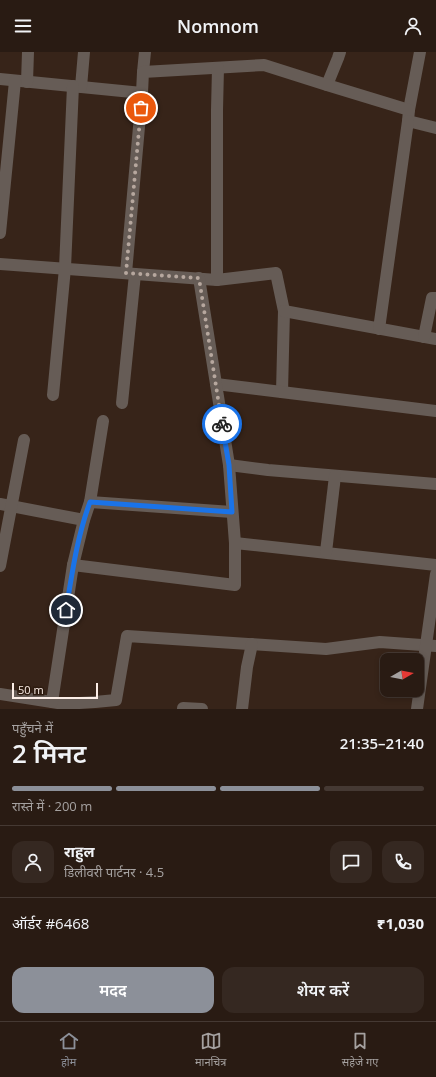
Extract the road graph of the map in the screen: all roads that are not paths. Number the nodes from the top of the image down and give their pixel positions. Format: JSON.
{"nodes":[{"id":1,"x":28,"y":52,"type":"edge"},
{"id":2,"x":84,"y":52,"type":"edge"},
{"id":3,"x":145,"y":52,"type":"edge"},
{"id":4,"x":340,"y":52,"type":"edge"},
{"id":5,"x":420,"y":52,"type":"edge"},
{"id":6,"x":218,"y":68,"type":"junction"},
{"id":7,"x":143,"y":72,"type":"junction"},
{"id":8,"x":0,"y":79,"type":"edge"},
{"id":9,"x":21,"y":81,"type":"junction"},
{"id":10,"x":327,"y":85,"type":"junction"},
{"id":11,"x":77,"y":87,"type":"junction"},
{"id":12,"x":142,"y":93,"type":"junction"},
{"id":13,"x":409,"y":116,"type":"junction"},
{"id":14,"x":436,"y":128,"type":"edge"},
{"id":15,"x":0,"y":233,"type":"edge"},
{"id":16,"x":0,"y":264,"type":"edge"},
{"id":17,"x":65,"y":268,"type":"junction"},
{"id":18,"x":131,"y":273,"type":"junction"},
{"id":19,"x":199,"y":278,"type":"junction"},
{"id":20,"x":217,"y":280,"type":"junction"},
{"id":21,"x":436,"y":298,"type":"edge"},
{"id":22,"x":284,"y":311,"type":"junction"},
{"id":23,"x":380,"y":328,"type":"junction"},
{"id":24,"x":430,"y":338,"type":"edge"},
{"id":25,"x":216,"y":384,"type":"junction"},
{"id":26,"x":282,"y":392,"type":"junction"},
{"id":27,"x":53,"y":395,"type":"dead end"},
{"id":28,"x":122,"y":403,"type":"dead end"},
{"id":29,"x":436,"y":411,"type":"edge"},
{"id":30,"x":103,"y":421,"type":"dead end"},
{"id":31,"x":24,"y":440,"type":"dead end"},
{"id":32,"x":229,"y":465,"type":"junction"},
{"id":33,"x":335,"y":476,"type":"junction"},
{"id":34,"x":436,"y":484,"type":"edge"},
{"id":35,"x":90,"y":502,"type":"junction"},
{"id":36,"x":6,"y":505,"type":"edge"},
{"id":37,"x":232,"y":512,"type":"junction"},
{"id":38,"x":84,"y":520,"type":"junction"},
{"id":39,"x":235,"y":543,"type":"junction"},
{"id":40,"x":326,"y":552,"type":"junction"},
{"id":41,"x":73,"y":565,"type":"junction"},
{"id":42,"x":436,"y":565,"type":"edge"},
{"id":43,"x":0,"y":566,"type":"edge"},
{"id":44,"x":436,"y":574,"type":"edge"},
{"id":45,"x":252,"y":644,"type":"junction"},
{"id":46,"x":431,"y":646,"type":"edge"},
{"id":47,"x":0,"y":694,"type":"edge"},
{"id":48,"x":52,"y":702,"type":"junction"},
{"id":49,"x":183,"y":709,"type":"edge"},
{"id":50,"x":202,"y":709,"type":"edge"},
{"id":51,"x":242,"y":709,"type":"edge"},
{"id":52,"x":418,"y":709,"type":"edge"}],
"edges":[{"from":1,"to":9,"type":"street"},
{"from":2,"to":11,"type":"street"},
{"from":3,"to":7,"type":"street"},
{"from":4,"to":10,"type":"street"},
{"from":5,"to":13,"type":"street"},
{"from":6,"to":7,"type":"street"},
{"from":6,"to":10,"type":"street"},
{"from":6,"to":20,"type":"street"},
{"from":7,"to":12,"type":"street"},
{"from":8,"to":9,"type":"street"},
{"from":9,"to":11,"type":"street"},
{"from":9,"to":15,"type":"street"},
{"from":10,"to":13,"type":"street"},
{"from":11,"to":12,"type":"street"},
{"from":11,"to":17,"type":"street"},
{"from":12,"to":18,"type":"street"},
{"from":13,"to":14,"type":"street"},
{"from":13,"to":23,"type":"street"},
{"from":16,"to":17,"type":"street"},
{"from":17,"to":18,"type":"street"},
{"from":17,"to":27,"type":"street"},
{"from":18,"to":19,"type":"street"},
{"from":18,"to":28,"type":"street"},
{"from":19,"to":20,"type":"street"},
{"from":19,"to":25,"type":"street"},
{"from":20,"to":22,"type":"street"},
{"from":21,"to":24,"type":"street"},
{"from":22,"to":23,"type":"street"},
{"from":22,"to":26,"type":"street"},
{"from":23,"to":24,"type":"street"},
{"from":25,"to":26,"type":"street"},
{"from":25,"to":32,"type":"street"},
{"from":26,"to":29,"type":"street"},
{"from":30,"to":35,"type":"street"},
{"from":31,"to":36,"type":"street"},
{"from":32,"to":33,"type":"street"},
{"from":32,"to":37,"type":"street"},
{"from":33,"to":34,"type":"street"},
{"from":33,"to":40,"type":"street"},
{"from":35,"to":37,"type":"street"},
{"from":35,"to":38,"type":"street"},
{"from":36,"to":38,"type":"street"},
{"from":36,"to":43,"type":"street"},
{"from":37,"to":39,"type":"street"},
{"from":38,"to":41,"type":"street"},
{"from":39,"to":40,"type":"street"},
{"from":39,"to":41,"type":"street"},
{"from":40,"to":42,"type":"street"},
{"from":41,"to":48,"type":"street"},
{"from":44,"to":46,"type":"street"},
{"from":45,"to":46,"type":"street"},
{"from":45,"to":48,"type":"street"},
{"from":45,"to":51,"type":"street"},
{"from":46,"to":52,"type":"street"},
{"from":47,"to":48,"type":"street"},
{"from":49,"to":50,"type":"street"}]}
